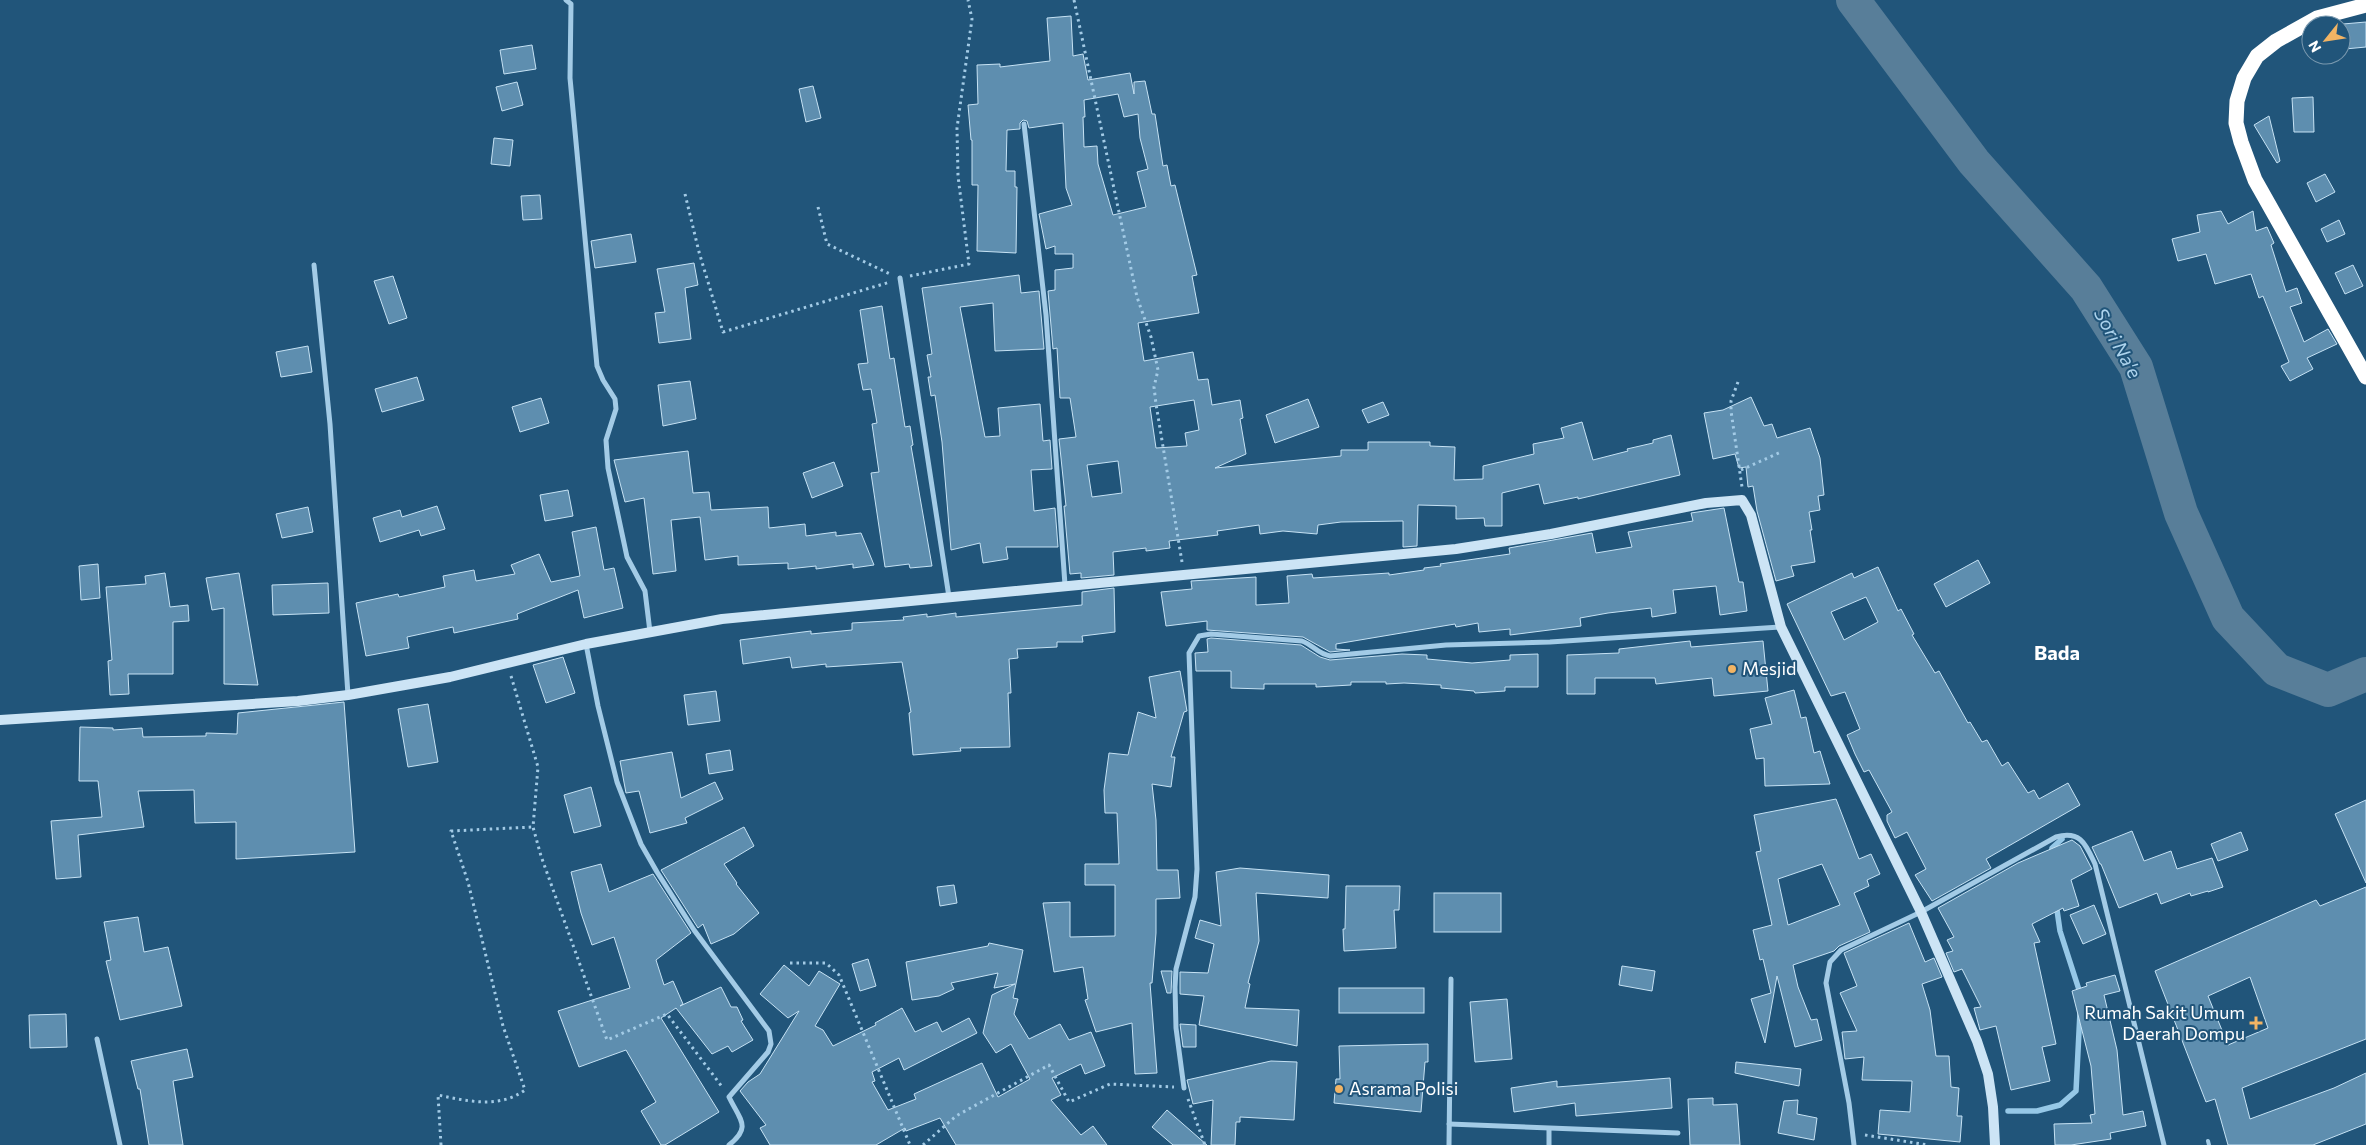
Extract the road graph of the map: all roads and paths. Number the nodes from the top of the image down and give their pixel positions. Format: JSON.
{"nodes":[{"id":1,"x":566,"y":0,"type":"edge"},
{"id":2,"x":968,"y":0,"type":"edge"},
{"id":3,"x":1074,"y":0,"type":"edge"},
{"id":4,"x":2366,"y":5,"type":"edge"},
{"id":5,"x":1024,"y":124,"type":"dead end"},
{"id":6,"x":685,"y":194,"type":"dead end"},
{"id":7,"x":818,"y":207,"type":"dead end"},
{"id":8,"x":314,"y":265,"type":"dead end"},
{"id":9,"x":900,"y":278,"type":"junction"},
{"id":10,"x":2366,"y":377,"type":"edge"},
{"id":11,"x":1738,"y":382,"type":"dead end"},
{"id":12,"x":1781,"y":452,"type":"dead end"},
{"id":13,"x":1740,"y":470,"type":"junction"},
{"id":14,"x":1742,"y":500,"type":"junction"},
{"id":15,"x":1184,"y":575,"type":"junction"},
{"id":16,"x":1065,"y":585,"type":"junction"},
{"id":17,"x":949,"y":597,"type":"junction"},
{"id":18,"x":1781,"y":627,"type":"junction"},
{"id":19,"x":650,"y":632,"type":"junction"},
{"id":20,"x":586,"y":644,"type":"junction"},
{"id":21,"x":508,"y":662,"type":"junction"},
{"id":22,"x":348,"y":695,"type":"junction"},
{"id":23,"x":0,"y":720,"type":"edge"},
{"id":24,"x":533,"y":828,"type":"junction"},
{"id":25,"x":1921,"y":912,"type":"junction"},
{"id":26,"x":790,"y":963,"type":"dead end"},
{"id":27,"x":1451,"y":979,"type":"dead end"},
{"id":28,"x":97,"y":1040,"type":"dead end"},
{"id":29,"x":1184,"y":1088,"type":"junction"},
{"id":30,"x":729,"y":1097,"type":"junction"},
{"id":31,"x":1449,"y":1124,"type":"junction"},
{"id":32,"x":1549,"y":1129,"type":"junction"},
{"id":33,"x":1678,"y":1133,"type":"dead end"},
{"id":34,"x":1852,"y":1134,"type":"junction"},
{"id":35,"x":120,"y":1145,"type":"edge"},
{"id":36,"x":442,"y":1145,"type":"edge"},
{"id":37,"x":729,"y":1145,"type":"edge"},
{"id":38,"x":910,"y":1145,"type":"edge"},
{"id":39,"x":923,"y":1145,"type":"edge"},
{"id":40,"x":1205,"y":1145,"type":"edge"},
{"id":41,"x":1448,"y":1145,"type":"edge"},
{"id":42,"x":1549,"y":1145,"type":"edge"},
{"id":43,"x":1854,"y":1145,"type":"edge"},
{"id":44,"x":1928,"y":1145,"type":"edge"},
{"id":45,"x":1994,"y":1145,"type":"edge"},
{"id":46,"x":2164,"y":1145,"type":"edge"}],
"edges":[{"from":1,"to":19,"type":"street"},
{"from":2,"to":9,"type":"path"},
{"from":3,"to":15,"type":"path"},
{"from":4,"to":10,"type":"highway"},
{"from":5,"to":16,"type":"street"},
{"from":6,"to":9,"type":"path"},
{"from":7,"to":9,"type":"path"},
{"from":8,"to":22,"type":"street"},
{"from":9,"to":17,"type":"street"},
{"from":11,"to":13,"type":"path"},
{"from":12,"to":13,"type":"path"},
{"from":13,"to":14,"type":"path"},
{"from":14,"to":15,"type":"main road"},
{"from":14,"to":18,"type":"main road"},
{"from":15,"to":16,"type":"main road"},
{"from":16,"to":17,"type":"main road"},
{"from":17,"to":19,"type":"main road"},
{"from":18,"to":25,"type":"main road"},
{"from":18,"to":29,"type":"street"},
{"from":19,"to":20,"type":"main road"},
{"from":20,"to":21,"type":"main road"},
{"from":20,"to":30,"type":"street"},
{"from":21,"to":22,"type":"main road"},
{"from":21,"to":24,"type":"path"},
{"from":22,"to":23,"type":"main road"},
{"from":24,"to":30,"type":"path"},
{"from":24,"to":36,"type":"path"},
{"from":25,"to":34,"type":"street"},
{"from":25,"to":45,"type":"main road"},
{"from":25,"to":46,"type":"street"},
{"from":26,"to":38,"type":"path"},
{"from":27,"to":31,"type":"street"},
{"from":28,"to":35,"type":"street"},
{"from":29,"to":39,"type":"path"},
{"from":29,"to":40,"type":"path"},
{"from":30,"to":37,"type":"street"},
{"from":31,"to":32,"type":"street"},
{"from":31,"to":41,"type":"street"},
{"from":32,"to":33,"type":"street"},
{"from":32,"to":42,"type":"street"},
{"from":34,"to":43,"type":"street"},
{"from":34,"to":44,"type":"path"}]}
